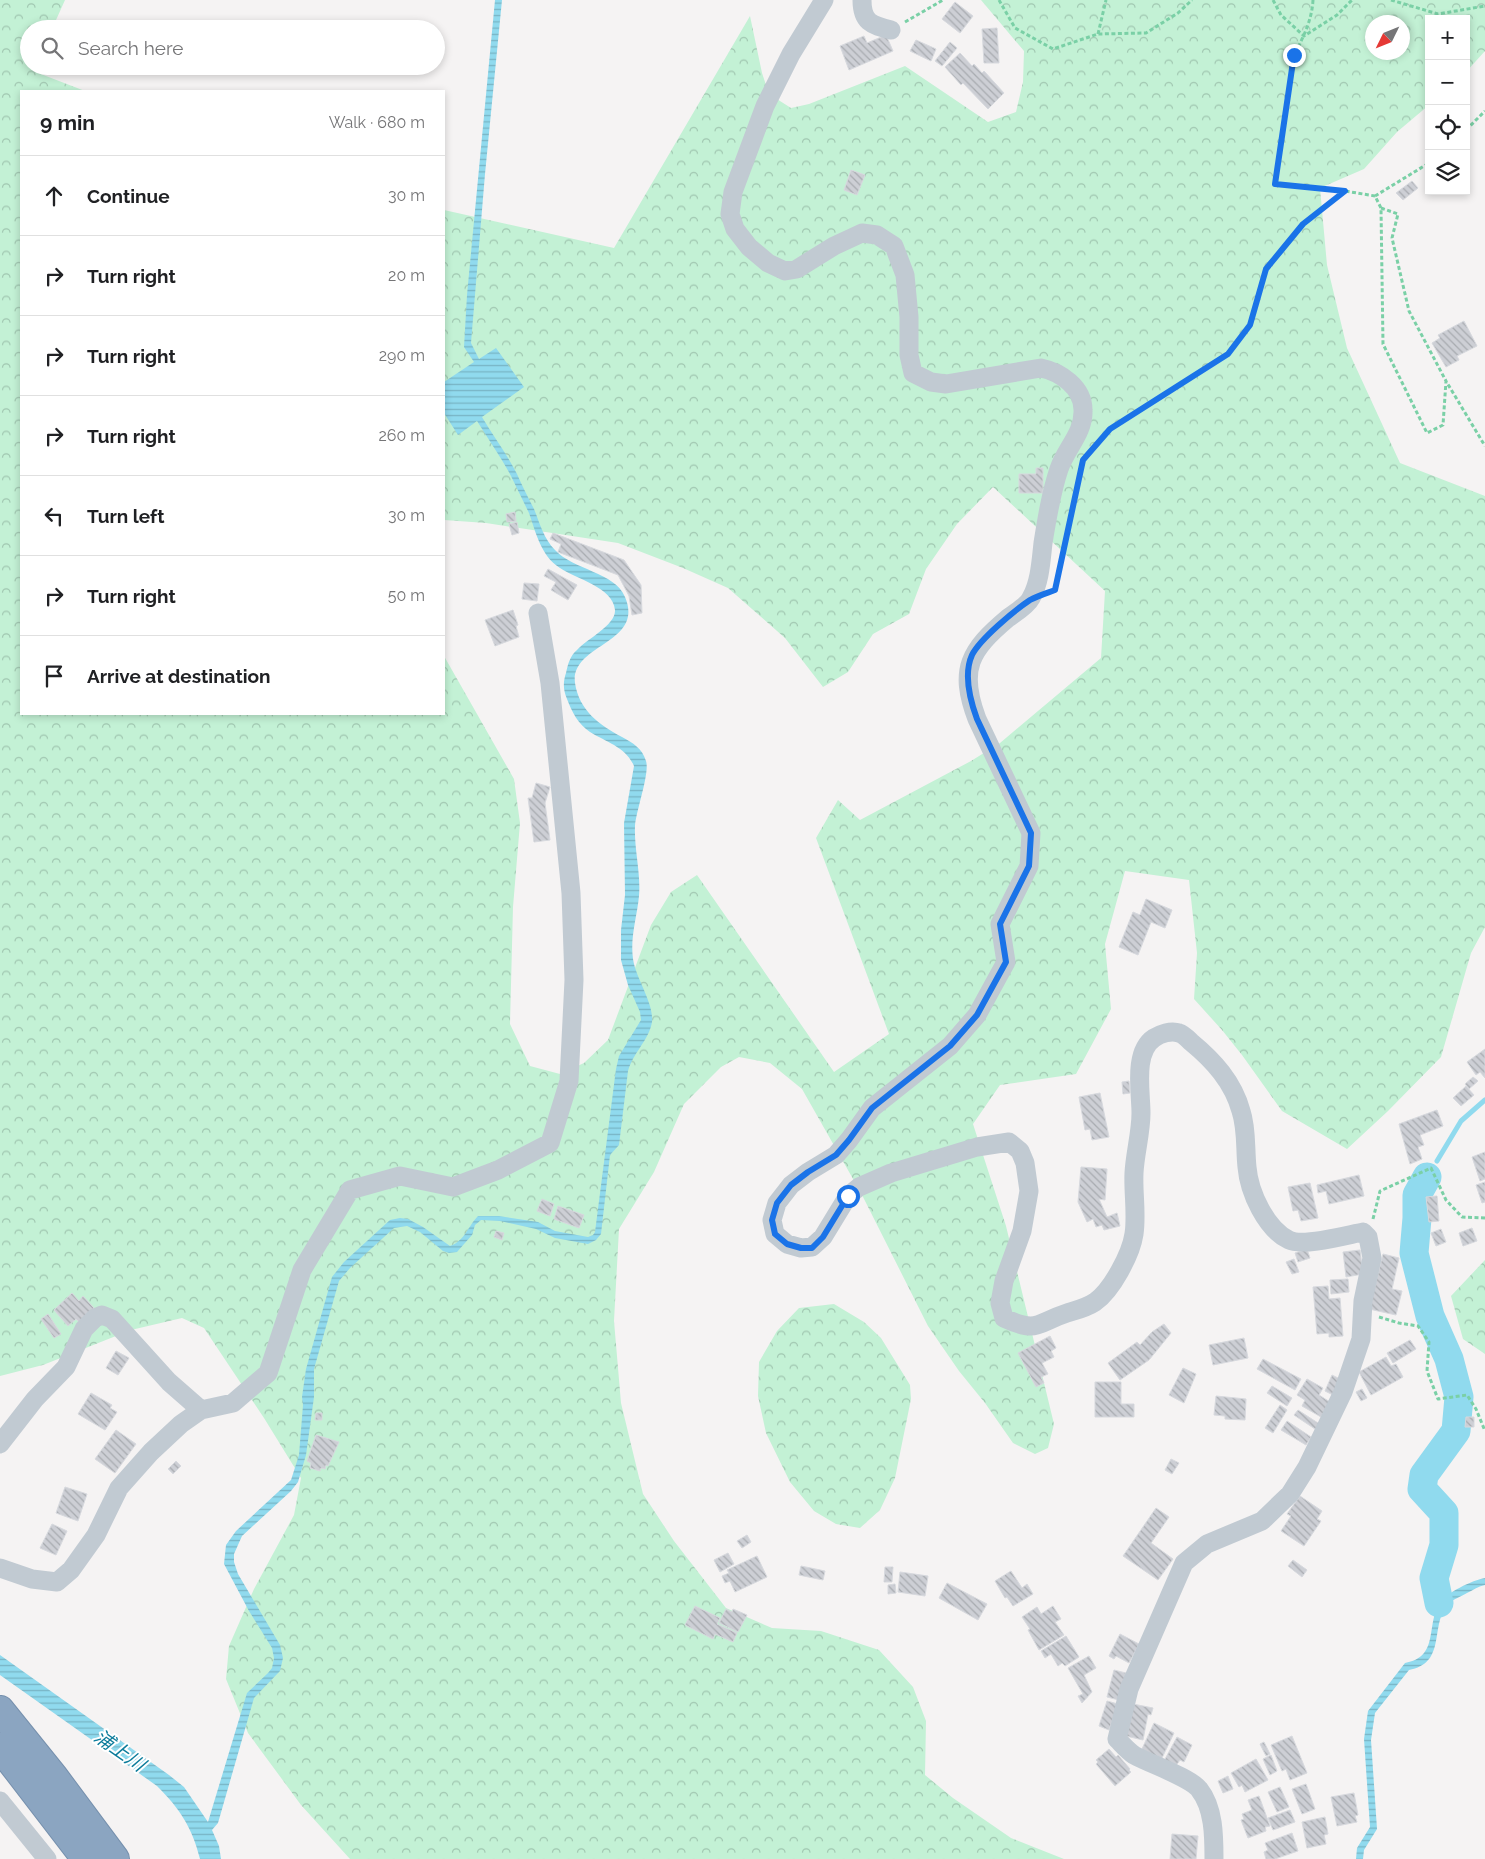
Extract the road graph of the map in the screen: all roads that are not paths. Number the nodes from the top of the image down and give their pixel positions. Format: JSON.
{"nodes":[{"id":1,"x":824,"y":0,"type":"edge"},
{"id":2,"x":862,"y":0,"type":"edge"},
{"id":3,"x":891,"y":30,"type":"road end"},
{"id":4,"x":538,"y":613,"type":"dead end"},
{"id":5,"x":201,"y":1410,"type":"junction"},
{"id":6,"x":0,"y":1444,"type":"edge"},
{"id":7,"x":0,"y":1568,"type":"edge"},
{"id":8,"x":0,"y":1710,"type":"edge"},
{"id":9,"x":0,"y":1746,"type":"edge"},
{"id":10,"x":0,"y":1801,"type":"edge"},
{"id":11,"x":47,"y":1859,"type":"edge"},
{"id":12,"x":86,"y":1859,"type":"edge"},
{"id":13,"x":115,"y":1859,"type":"edge"},
{"id":14,"x":1214,"y":1859,"type":"edge"}],
"edges":[{"from":1,"to":14,"type":"street"},
{"from":2,"to":3,"type":"street"},
{"from":4,"to":5,"type":"street"},
{"from":5,"to":6,"type":"street"},
{"from":5,"to":7,"type":"street"},
{"from":8,"to":13,"type":"highway"},
{"from":9,"to":12,"type":"highway"},
{"from":10,"to":11,"type":"street"}]}
